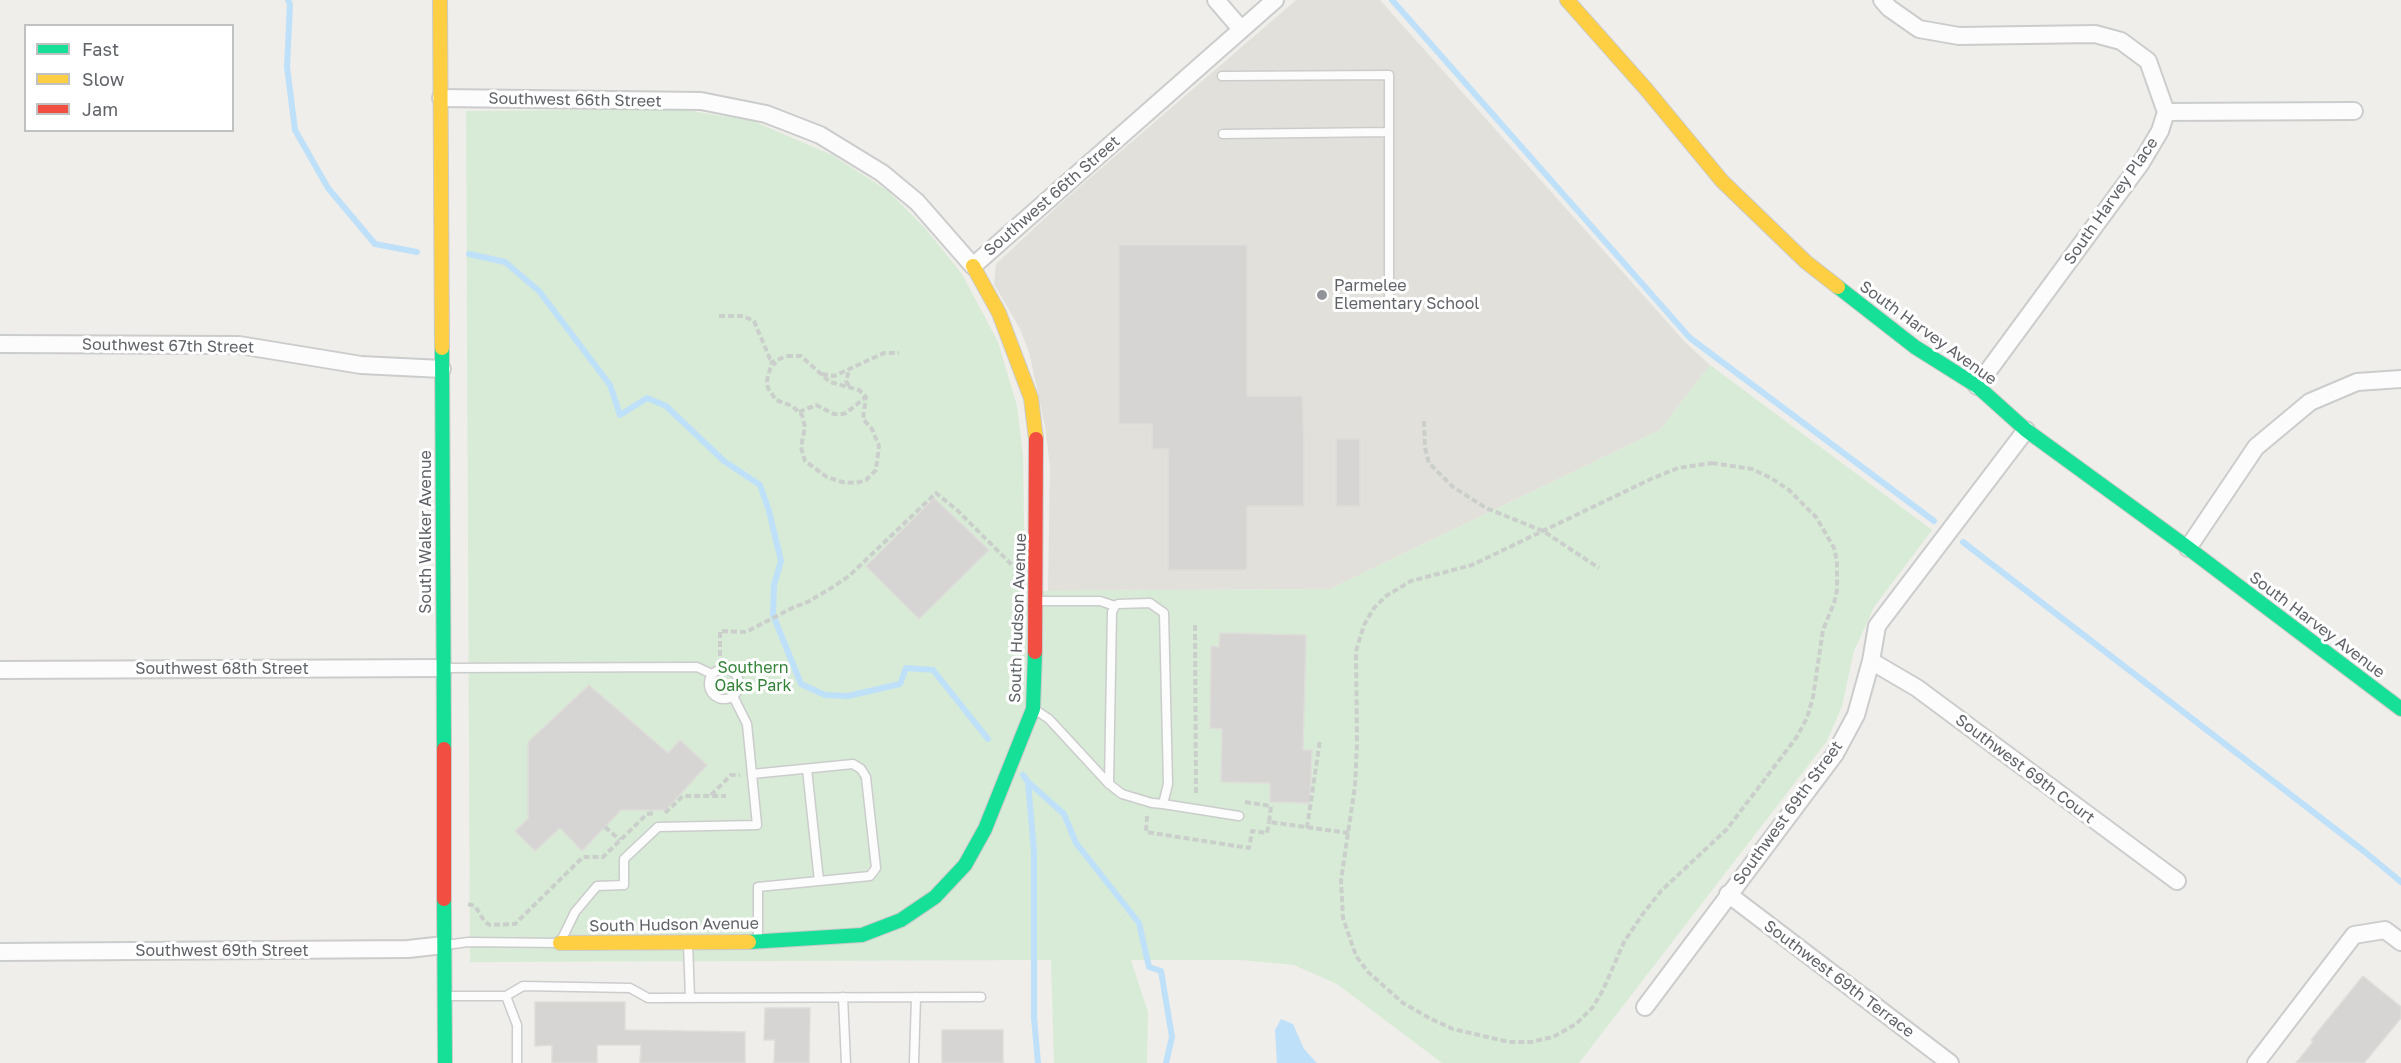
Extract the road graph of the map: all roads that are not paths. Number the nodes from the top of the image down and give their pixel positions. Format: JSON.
{"nodes":[{"id":1,"x":440,"y":0,"type":"edge"},
{"id":2,"x":1216,"y":0,"type":"edge"},
{"id":3,"x":1275,"y":0,"type":"edge"},
{"id":4,"x":1567,"y":0,"type":"edge"},
{"id":5,"x":1882,"y":0,"type":"edge"},
{"id":6,"x":1241,"y":29,"type":"junction"},
{"id":7,"x":1222,"y":75,"type":"dead end"},
{"id":8,"x":441,"y":98,"type":"junction"},
{"id":9,"x":2354,"y":111,"type":"dead end"},
{"id":10,"x":2166,"y":112,"type":"junction"},
{"id":11,"x":1389,"y":132,"type":"junction"},
{"id":12,"x":1223,"y":134,"type":"dead end"},
{"id":13,"x":973,"y":266,"type":"junction"},
{"id":14,"x":1389,"y":298,"type":"dead end"},
{"id":15,"x":0,"y":344,"type":"edge"},
{"id":16,"x":442,"y":369,"type":"junction"},
{"id":17,"x":2401,"y":379,"type":"edge"},
{"id":18,"x":1977,"y":386,"type":"junction"},
{"id":19,"x":2026,"y":430,"type":"junction"},
{"id":20,"x":2188,"y":548,"type":"junction"},
{"id":21,"x":1037,"y":601,"type":"junction"},
{"id":22,"x":1115,"y":606,"type":"junction"},
{"id":23,"x":1871,"y":661,"type":"junction"},
{"id":24,"x":444,"y":668,"type":"junction"},
{"id":25,"x":0,"y":670,"type":"edge"},
{"id":26,"x":716,"y":671,"type":"junction"},
{"id":27,"x":733,"y":696,"type":"junction"},
{"id":28,"x":1033,"y":709,"type":"junction"},
{"id":29,"x":2401,"y":709,"type":"edge"},
{"id":30,"x":807,"y":769,"type":"junction"},
{"id":31,"x":752,"y":774,"type":"junction"},
{"id":32,"x":1109,"y":784,"type":"junction"},
{"id":33,"x":1163,"y":804,"type":"junction"},
{"id":34,"x":1239,"y":816,"type":"dead end"},
{"id":35,"x":819,"y":881,"type":"junction"},
{"id":36,"x":2176,"y":881,"type":"dead end"},
{"id":37,"x":1728,"y":894,"type":"junction"},
{"id":38,"x":758,"y":941,"type":"junction"},
{"id":39,"x":688,"y":942,"type":"junction"},
{"id":40,"x":2401,"y":942,"type":"edge"},
{"id":41,"x":560,"y":943,"type":"junction"},
{"id":42,"x":444,"y":945,"type":"junction"},
{"id":43,"x":0,"y":952,"type":"edge"},
{"id":44,"x":445,"y":996,"type":"junction"},
{"id":45,"x":506,"y":996,"type":"junction"},
{"id":46,"x":843,"y":997,"type":"junction"},
{"id":47,"x":916,"y":997,"type":"junction"},
{"id":48,"x":981,"y":997,"type":"dead end"},
{"id":49,"x":690,"y":998,"type":"junction"},
{"id":50,"x":1645,"y":1007,"type":"dead end"},
{"id":51,"x":445,"y":1063,"type":"edge"},
{"id":52,"x":517,"y":1063,"type":"edge"},
{"id":53,"x":846,"y":1063,"type":"edge"},
{"id":54,"x":914,"y":1063,"type":"edge"},
{"id":55,"x":1950,"y":1063,"type":"edge"},
{"id":56,"x":2256,"y":1063,"type":"edge"}],
"edges":[{"from":1,"to":8,"type":"street","name":"South Walker Avenue"},
{"from":2,"to":6,"type":"street"},
{"from":3,"to":6,"type":"street","name":"Southwest 66th Street"},
{"from":4,"to":18,"type":"street","name":"South Harvey Avenue"},
{"from":5,"to":10,"type":"street"},
{"from":6,"to":13,"type":"street","name":"Southwest 66th Street"},
{"from":7,"to":11,"type":"lane"},
{"from":8,"to":13,"type":"street","name":"Southwest 66th Street"},
{"from":8,"to":16,"type":"street","name":"South Walker Avenue"},
{"from":9,"to":10,"type":"street"},
{"from":10,"to":18,"type":"street","name":"South Harvey Place"},
{"from":11,"to":12,"type":"lane"},
{"from":11,"to":14,"type":"lane"},
{"from":13,"to":21,"type":"street","name":"South Hudson Avenue"},
{"from":15,"to":16,"type":"street","name":"Southwest 67th Street"},
{"from":16,"to":24,"type":"street","name":"South Walker Avenue"},
{"from":17,"to":20,"type":"street"},
{"from":18,"to":19,"type":"street","name":"South Harvey Avenue"},
{"from":19,"to":20,"type":"street","name":"South Harvey Avenue"},
{"from":19,"to":23,"type":"street","name":"Southwest 69th Street"},
{"from":20,"to":29,"type":"street","name":"South Harvey Avenue"},
{"from":21,"to":22,"type":"lane"},
{"from":21,"to":28,"type":"street","name":"South Hudson Avenue"},
{"from":22,"to":32,"type":"lane"},
{"from":22,"to":33,"type":"lane"},
{"from":23,"to":36,"type":"street","name":"Southwest 69th Court"},
{"from":23,"to":37,"type":"street","name":"Southwest 69th Street"},
{"from":24,"to":25,"type":"street","name":"Southwest 68th Street"},
{"from":24,"to":26,"type":"lane"},
{"from":24,"to":42,"type":"street","name":"South Walker Avenue"},
{"from":26,"to":27,"type":"lane"},
{"from":26,"to":27,"type":"lane"},
{"from":27,"to":31,"type":"lane"},
{"from":28,"to":32,"type":"lane"},
{"from":28,"to":38,"type":"street","name":"South Hudson Avenue"},
{"from":30,"to":31,"type":"lane"},
{"from":30,"to":35,"type":"lane"},
{"from":30,"to":35,"type":"lane"},
{"from":31,"to":41,"type":"lane"},
{"from":32,"to":33,"type":"lane"},
{"from":33,"to":34,"type":"lane"},
{"from":35,"to":38,"type":"lane"},
{"from":37,"to":50,"type":"street","name":"Southwest 69th Street"},
{"from":37,"to":55,"type":"street","name":"Southwest 69th Terrace"},
{"from":38,"to":39,"type":"street","name":"South Hudson Avenue"},
{"from":39,"to":41,"type":"street","name":"South Hudson Avenue"},
{"from":39,"to":49,"type":"lane"},
{"from":40,"to":56,"type":"street"},
{"from":41,"to":42,"type":"lane"},
{"from":42,"to":43,"type":"street","name":"Southwest 69th Street"},
{"from":42,"to":44,"type":"street","name":"South Walker Avenue"},
{"from":44,"to":45,"type":"lane"},
{"from":44,"to":51,"type":"street","name":"South Walker Avenue"},
{"from":45,"to":49,"type":"lane"},
{"from":45,"to":52,"type":"lane"},
{"from":46,"to":47,"type":"lane"},
{"from":46,"to":49,"type":"lane"},
{"from":46,"to":53,"type":"lane"},
{"from":47,"to":48,"type":"lane"},
{"from":47,"to":54,"type":"lane"}]}
